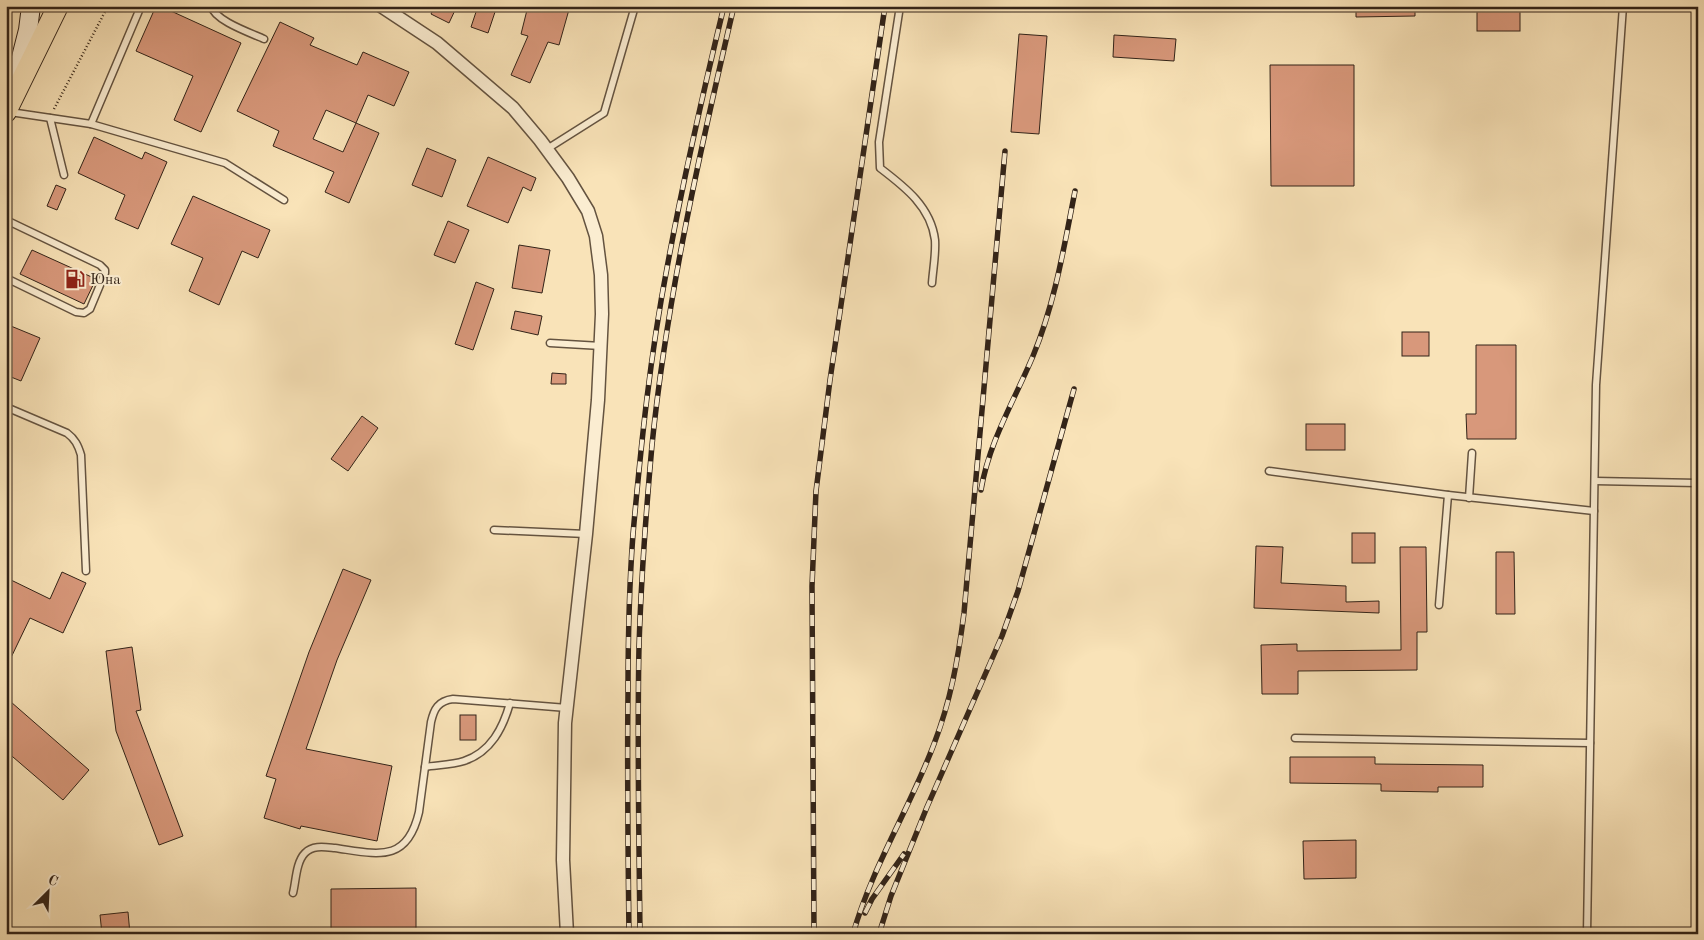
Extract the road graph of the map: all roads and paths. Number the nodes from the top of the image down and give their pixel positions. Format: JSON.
{"nodes":[{"id":1,"x":11,"y":6,"type":"edge"},
{"id":2,"x":31,"y":6,"type":"edge"},
{"id":3,"x":58,"y":6,"type":"edge"},
{"id":4,"x":93,"y":6,"type":"edge"},
{"id":5,"x":108,"y":6,"type":"edge"},
{"id":6,"x":141,"y":6,"type":"edge"},
{"id":7,"x":211,"y":6,"type":"edge"},
{"id":8,"x":381,"y":6,"type":"edge"},
{"id":9,"x":635,"y":6,"type":"edge"},
{"id":10,"x":900,"y":6,"type":"edge"},
{"id":11,"x":1623,"y":6,"type":"edge"},
{"id":12,"x":105,"y":11,"type":"junction"},
{"id":13,"x":6,"y":19,"type":"edge"},
{"id":14,"x":264,"y":39,"type":"dead end"},
{"id":15,"x":7,"y":110,"type":"edge"},
{"id":16,"x":50,"y":118,"type":"junction"},
{"id":17,"x":91,"y":124,"type":"junction"},
{"id":18,"x":547,"y":149,"type":"junction"},
{"id":19,"x":64,"y":175,"type":"dead end"},
{"id":20,"x":284,"y":200,"type":"dead end"},
{"id":21,"x":6,"y":220,"type":"edge"},
{"id":22,"x":6,"y":278,"type":"edge"},
{"id":23,"x":932,"y":283,"type":"dead end"},
{"id":24,"x":550,"y":343,"type":"dead end"},
{"id":25,"x":601,"y":346,"type":"junction"},
{"id":26,"x":6,"y":407,"type":"edge"},
{"id":27,"x":1472,"y":453,"type":"dead end"},
{"id":28,"x":1269,"y":471,"type":"dead end"},
{"id":29,"x":1594,"y":481,"type":"junction"},
{"id":30,"x":1698,"y":483,"type":"edge"},
{"id":31,"x":1448,"y":495,"type":"junction"},
{"id":32,"x":1469,"y":498,"type":"junction"},
{"id":33,"x":1594,"y":511,"type":"junction"},
{"id":34,"x":494,"y":530,"type":"dead end"},
{"id":35,"x":586,"y":534,"type":"junction"},
{"id":36,"x":86,"y":571,"type":"dead end"},
{"id":37,"x":1439,"y":605,"type":"dead end"},
{"id":38,"x":510,"y":703,"type":"junction"},
{"id":39,"x":567,"y":708,"type":"junction"},
{"id":40,"x":1294,"y":738,"type":"dead end"},
{"id":41,"x":1590,"y":743,"type":"junction"},
{"id":42,"x":425,"y":767,"type":"junction"},
{"id":43,"x":293,"y":893,"type":"dead end"},
{"id":44,"x":567,"y":934,"type":"edge"},
{"id":45,"x":1587,"y":934,"type":"edge"}],
"edges":[{"from":1,"to":13,"type":"path"},
{"from":2,"to":15,"type":"main road"},
{"from":3,"to":15,"type":"highway"},
{"from":4,"to":12,"type":"path"},
{"from":5,"to":12,"type":"path"},
{"from":6,"to":17,"type":"lane"},
{"from":7,"to":14,"type":"lane"},
{"from":8,"to":18,"type":"street"},
{"from":9,"to":18,"type":"lane"},
{"from":10,"to":23,"type":"lane"},
{"from":11,"to":29,"type":"lane"},
{"from":12,"to":16,"type":"path"},
{"from":15,"to":16,"type":"lane"},
{"from":16,"to":17,"type":"lane"},
{"from":16,"to":19,"type":"lane"},
{"from":17,"to":20,"type":"lane"},
{"from":18,"to":25,"type":"street"},
{"from":21,"to":22,"type":"lane"},
{"from":24,"to":25,"type":"lane"},
{"from":25,"to":35,"type":"street"},
{"from":26,"to":36,"type":"lane"},
{"from":27,"to":32,"type":"lane"},
{"from":28,"to":31,"type":"lane"},
{"from":29,"to":30,"type":"lane"},
{"from":29,"to":33,"type":"lane"},
{"from":31,"to":32,"type":"lane"},
{"from":31,"to":37,"type":"lane"},
{"from":32,"to":33,"type":"lane"},
{"from":33,"to":41,"type":"lane"},
{"from":34,"to":35,"type":"lane"},
{"from":35,"to":39,"type":"street"},
{"from":38,"to":39,"type":"lane"},
{"from":38,"to":42,"type":"lane"},
{"from":38,"to":42,"type":"lane"},
{"from":39,"to":44,"type":"street"},
{"from":40,"to":41,"type":"lane"},
{"from":41,"to":45,"type":"lane"},
{"from":42,"to":43,"type":"lane"}]}
